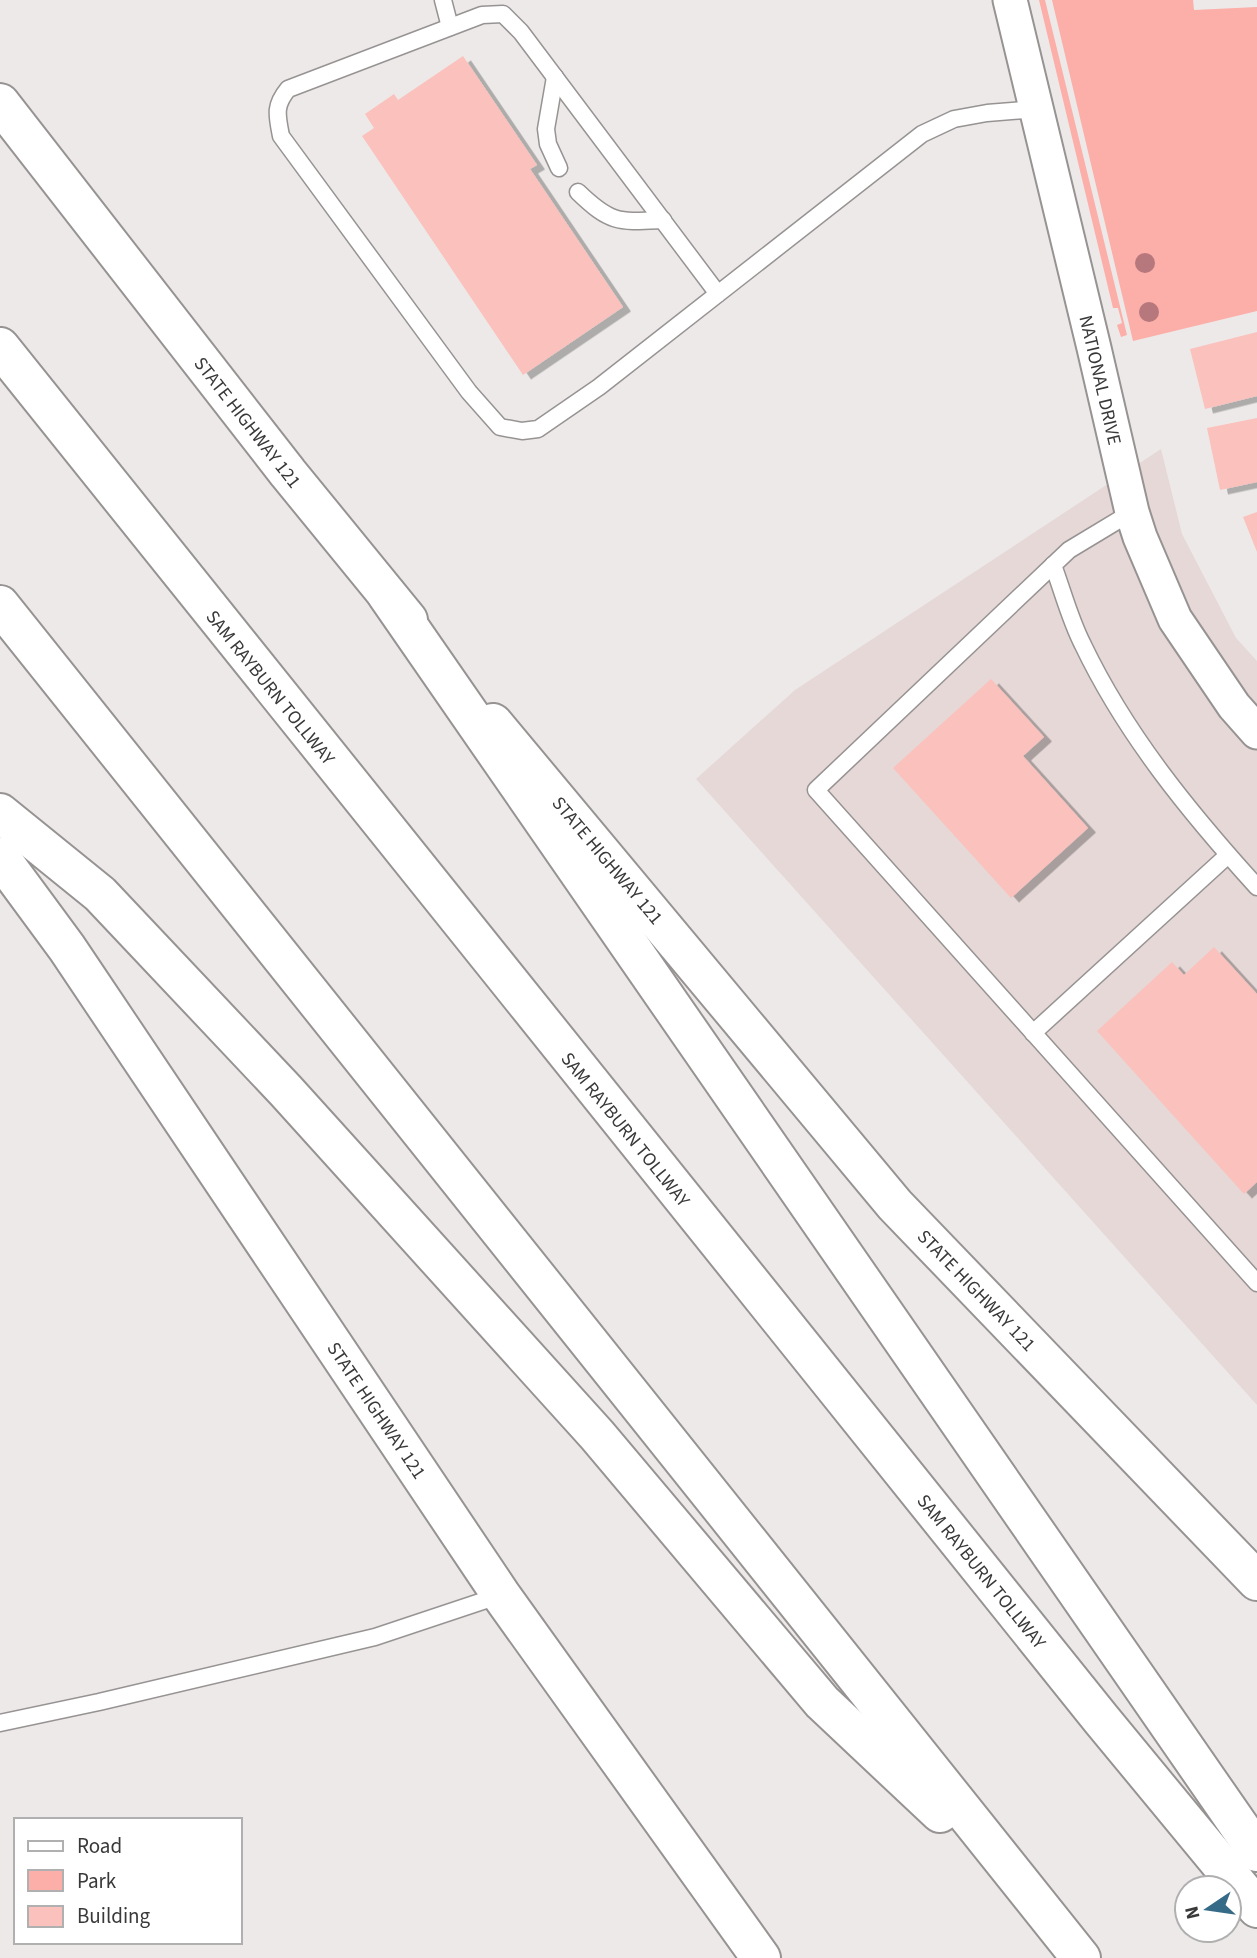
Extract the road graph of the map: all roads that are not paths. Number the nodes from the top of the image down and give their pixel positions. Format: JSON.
{"nodes":[{"id":1,"x":443,"y":0,"type":"edge"},
{"id":2,"x":1010,"y":0,"type":"edge"},
{"id":3,"x":450,"y":27,"type":"junction"},
{"id":4,"x":555,"y":77,"type":"junction"},
{"id":5,"x":0,"y":103,"type":"edge"},
{"id":6,"x":1036,"y":109,"type":"junction"},
{"id":7,"x":559,"y":168,"type":"dead end"},
{"id":8,"x":578,"y":192,"type":"dead end"},
{"id":9,"x":663,"y":220,"type":"junction"},
{"id":10,"x":718,"y":294,"type":"junction"},
{"id":11,"x":0,"y":348,"type":"edge"},
{"id":12,"x":1132,"y":512,"type":"junction"},
{"id":13,"x":1053,"y":565,"type":"junction"},
{"id":14,"x":387,"y":595,"type":"junction"},
{"id":15,"x":0,"y":605,"type":"edge"},
{"id":16,"x":1257,"y":732,"type":"edge"},
{"id":17,"x":0,"y":813,"type":"edge"},
{"id":18,"x":1228,"y":855,"type":"junction"},
{"id":19,"x":0,"y":857,"type":"edge"},
{"id":20,"x":1257,"y":887,"type":"edge"},
{"id":21,"x":1033,"y":1033,"type":"junction"},
{"id":22,"x":1257,"y":1283,"type":"edge"},
{"id":23,"x":1257,"y":1581,"type":"edge"},
{"id":24,"x":502,"y":1595,"type":"junction"},
{"id":25,"x":0,"y":1723,"type":"edge"},
{"id":26,"x":1257,"y":1852,"type":"edge"},
{"id":27,"x":1257,"y":1908,"type":"edge"},
{"id":28,"x":1045,"y":1913,"type":"junction"},
{"id":29,"x":761,"y":1958,"type":"edge"},
{"id":30,"x":1081,"y":1958,"type":"edge"}],
"edges":[{"from":1,"to":3,"type":"lane"},
{"from":2,"to":6,"type":"street","name":"NATIONAL DRIVE"},
{"from":3,"to":4,"type":"lane"},
{"from":3,"to":10,"type":"lane"},
{"from":4,"to":7,"type":"lane"},
{"from":4,"to":9,"type":"lane"},
{"from":5,"to":14,"type":"main road","name":"STATE HIGHWAY 121"},
{"from":6,"to":10,"type":"lane"},
{"from":6,"to":12,"type":"street","name":"NATIONAL DRIVE"},
{"from":8,"to":9,"type":"lane"},
{"from":9,"to":10,"type":"lane"},
{"from":11,"to":27,"type":"main road","name":"SAM RAYBURN TOLLWAY"},
{"from":12,"to":13,"type":"lane"},
{"from":12,"to":16,"type":"street","name":"NATIONAL DRIVE"},
{"from":13,"to":18,"type":"lane"},
{"from":13,"to":21,"type":"lane"},
{"from":14,"to":23,"type":"main road","name":"STATE HIGHWAY 121"},
{"from":14,"to":26,"type":"main road"},
{"from":15,"to":28,"type":"main road"},
{"from":17,"to":28,"type":"main road"},
{"from":18,"to":20,"type":"lane"},
{"from":18,"to":21,"type":"lane"},
{"from":19,"to":24,"type":"main road","name":"STATE HIGHWAY 121"},
{"from":21,"to":22,"type":"lane"},
{"from":24,"to":25,"type":"lane"},
{"from":24,"to":29,"type":"main road","name":"STATE HIGHWAY 121"},
{"from":28,"to":30,"type":"main road"}]}
